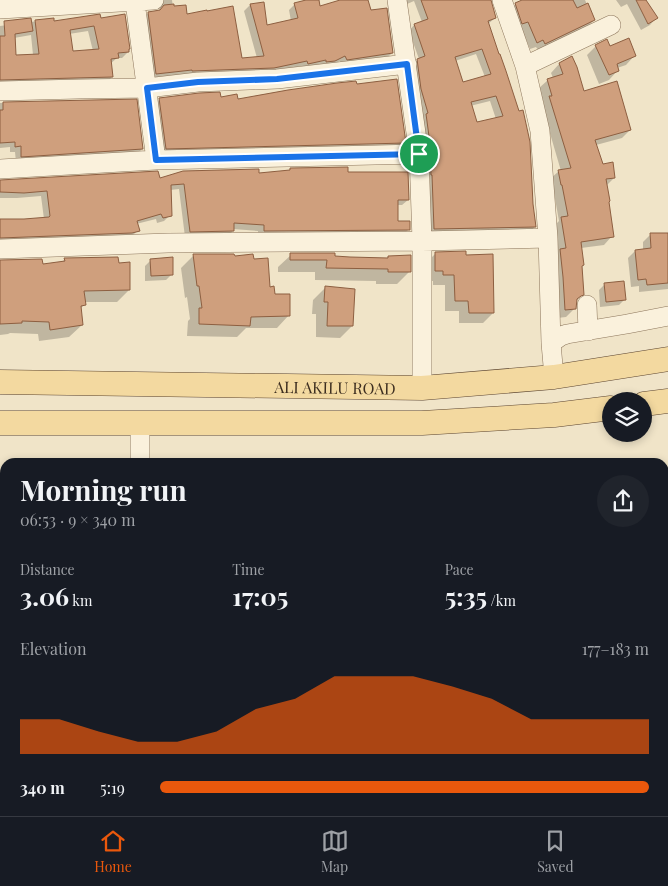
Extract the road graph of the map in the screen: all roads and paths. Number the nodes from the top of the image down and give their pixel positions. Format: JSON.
{"nodes":[{"id":1,"x":396,"y":0,"type":"edge"},
{"id":2,"x":502,"y":0,"type":"edge"},
{"id":3,"x":144,"y":1,"type":"edge"},
{"id":4,"x":0,"y":9,"type":"edge"},
{"id":5,"x":611,"y":25,"type":"dead end"},
{"id":6,"x":407,"y":64,"type":"junction"},
{"id":7,"x":525,"y":66,"type":"junction"},
{"id":8,"x":147,"y":88,"type":"junction"},
{"id":9,"x":0,"y":92,"type":"edge"},
{"id":10,"x":419,"y":154,"type":"junction"},
{"id":11,"x":156,"y":160,"type":"junction"},
{"id":12,"x":0,"y":169,"type":"edge"},
{"id":13,"x":548,"y":238,"type":"junction"},
{"id":14,"x":422,"y":241,"type":"junction"},
{"id":15,"x":0,"y":249,"type":"edge"},
{"id":16,"x":587,"y":305,"type":"dead end"},
{"id":17,"x":668,"y":316,"type":"edge"},
{"id":18,"x":588,"y":331,"type":"junction"},
{"id":19,"x":551,"y":343,"type":"junction"},
{"id":20,"x":668,"y":359,"type":"edge"},
{"id":21,"x":554,"y":377,"type":"junction"},
{"id":22,"x":0,"y":382,"type":"edge"},
{"id":23,"x":422,"y":388,"type":"junction"},
{"id":24,"x":668,"y":401,"type":"edge"},
{"id":25,"x":652,"y":403,"type":"edge"},
{"id":26,"x":602,"y":409,"type":"edge"},
{"id":27,"x":0,"y":423,"type":"edge"},
{"id":28,"x":140,"y":424,"type":"junction"},
{"id":29,"x":140,"y":458,"type":"edge"}],
"edges":[{"from":1,"to":6,"type":"street"},
{"from":2,"to":7,"type":"street"},
{"from":3,"to":4,"type":"street"},
{"from":3,"to":8,"type":"street"},
{"from":5,"to":7,"type":"street"},
{"from":6,"to":8,"type":"street"},
{"from":6,"to":10,"type":"street"},
{"from":7,"to":13,"type":"street"},
{"from":8,"to":9,"type":"street"},
{"from":8,"to":11,"type":"street"},
{"from":10,"to":11,"type":"street"},
{"from":10,"to":14,"type":"street"},
{"from":11,"to":12,"type":"street"},
{"from":13,"to":14,"type":"street"},
{"from":13,"to":19,"type":"street"},
{"from":14,"to":15,"type":"street"},
{"from":14,"to":23,"type":"street"},
{"from":16,"to":18,"type":"street"},
{"from":17,"to":18,"type":"street"},
{"from":18,"to":19,"type":"street"},
{"from":19,"to":21,"type":"street"},
{"from":20,"to":21,"type":"main road","name":"ALI AKILU ROAD"},
{"from":21,"to":23,"type":"main road","name":"ALI AKILU ROAD"},
{"from":22,"to":23,"type":"main road","name":"ALI AKILU ROAD"},
{"from":24,"to":25,"type":"main road"},
{"from":26,"to":28,"type":"main road"},
{"from":27,"to":28,"type":"main road"},
{"from":28,"to":29,"type":"street"}]}
